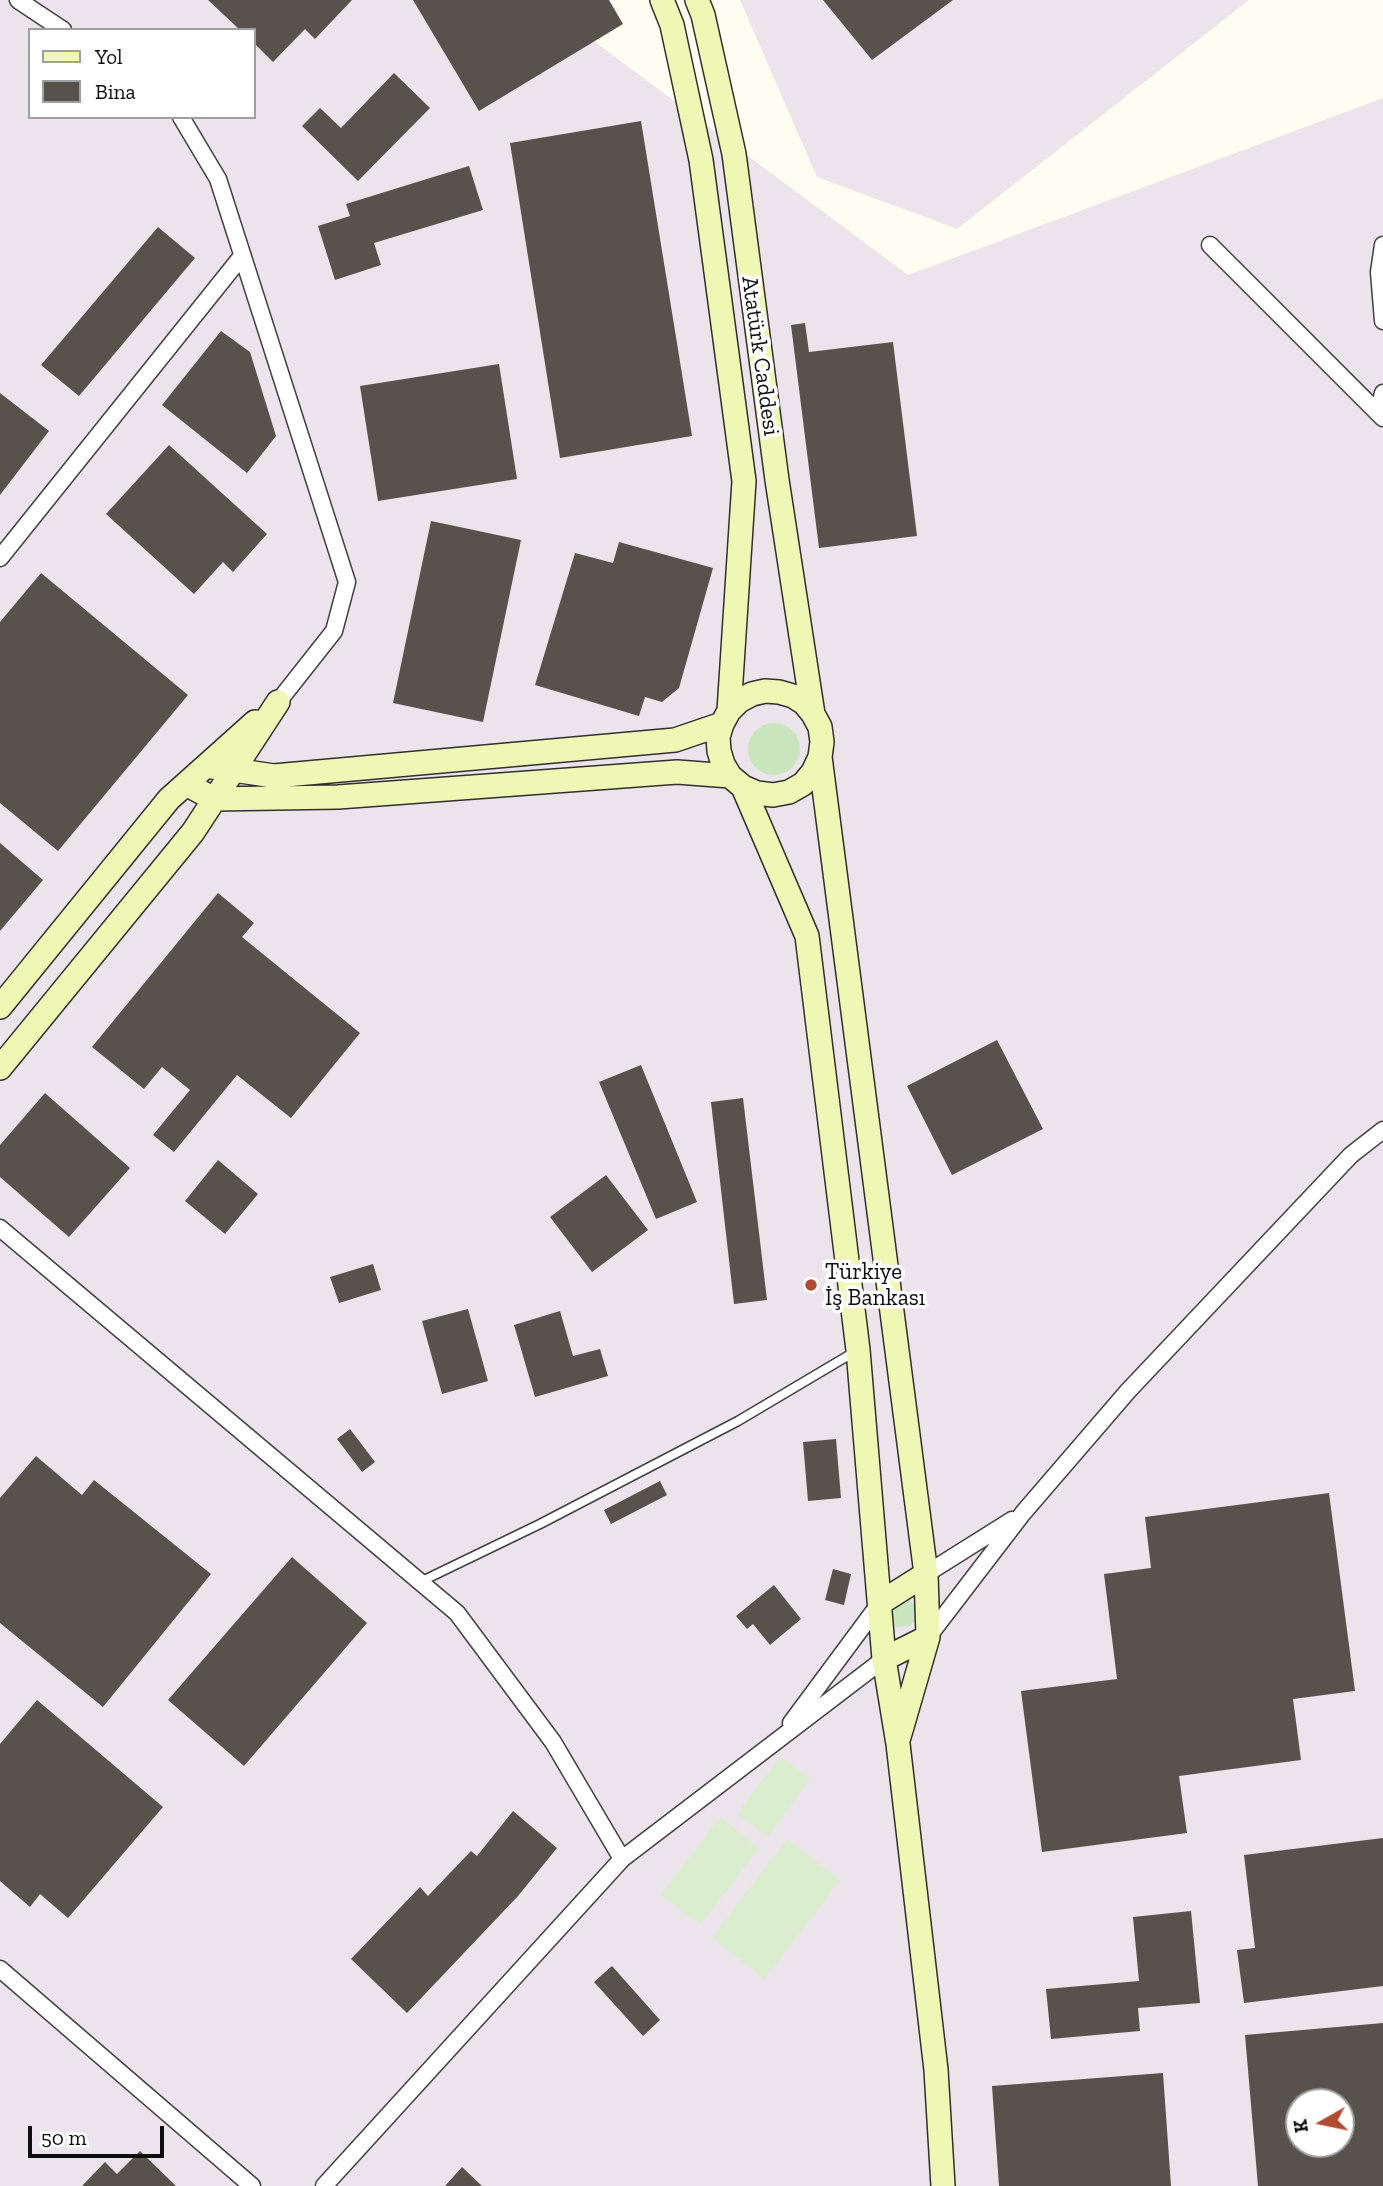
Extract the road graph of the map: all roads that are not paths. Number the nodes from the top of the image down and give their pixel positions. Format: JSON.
{"nodes":[{"id":1,"x":18,"y":0,"type":"edge"},
{"id":2,"x":662,"y":0,"type":"edge"},
{"id":3,"x":697,"y":0,"type":"edge"},
{"id":4,"x":60,"y":28,"type":"edge"},
{"id":5,"x":182,"y":119,"type":"edge"},
{"id":6,"x":1210,"y":245,"type":"dead end"},
{"id":7,"x":1383,"y":245,"type":"edge"},
{"id":8,"x":242,"y":256,"type":"junction"},
{"id":9,"x":1383,"y":321,"type":"edge"},
{"id":10,"x":1383,"y":393,"type":"edge"},
{"id":11,"x":1381,"y":415,"type":"edge"},
{"id":12,"x":0,"y":558,"type":"edge"},
{"id":13,"x":278,"y":702,"type":"junction"},
{"id":14,"x":813,"y":714,"type":"junction"},
{"id":15,"x":726,"y":717,"type":"junction"},
{"id":16,"x":820,"y":757,"type":"junction"},
{"id":17,"x":206,"y":766,"type":"junction"},
{"id":18,"x":233,"y":770,"type":"junction"},
{"id":19,"x":737,"y":782,"type":"junction"},
{"id":20,"x":186,"y":784,"type":"junction"},
{"id":21,"x":215,"y":799,"type":"junction"},
{"id":22,"x":0,"y":1007,"type":"edge"},
{"id":23,"x":0,"y":1068,"type":"edge"},
{"id":24,"x":1383,"y":1130,"type":"edge"},
{"id":25,"x":0,"y":1228,"type":"edge"},
{"id":26,"x":859,"y":1350,"type":"junction"},
{"id":27,"x":1023,"y":1513,"type":"junction"},
{"id":28,"x":926,"y":1574,"type":"junction"},
{"id":29,"x":419,"y":1581,"type":"junction"},
{"id":30,"x":880,"y":1603,"type":"junction"},
{"id":31,"x":928,"y":1637,"type":"junction"},
{"id":32,"x":884,"y":1660,"type":"junction"},
{"id":33,"x":779,"y":1739,"type":"junction"},
{"id":34,"x":898,"y":1744,"type":"junction"},
{"id":35,"x":622,"y":1859,"type":"junction"},
{"id":36,"x":0,"y":1969,"type":"edge"},
{"id":37,"x":252,"y":2186,"type":"edge"},
{"id":38,"x":324,"y":2186,"type":"edge"},
{"id":39,"x":943,"y":2186,"type":"edge"}],
"edges":[{"from":1,"to":4,"type":"street"},
{"from":2,"to":15,"type":"street","name":"Atatürk Caddesi"},
{"from":3,"to":14,"type":"street","name":"Atatürk Caddesi"},
{"from":5,"to":8,"type":"street"},
{"from":6,"to":11,"type":"street"},
{"from":7,"to":9,"type":"street"},
{"from":8,"to":12,"type":"street"},
{"from":8,"to":13,"type":"street"},
{"from":10,"to":11,"type":"street"},
{"from":13,"to":17,"type":"street"},
{"from":13,"to":18,"type":"street"},
{"from":14,"to":15,"type":"street"},
{"from":14,"to":16,"type":"street"},
{"from":15,"to":18,"type":"street"},
{"from":15,"to":19,"type":"street"},
{"from":16,"to":19,"type":"street"},
{"from":16,"to":28,"type":"street"},
{"from":17,"to":18,"type":"street"},
{"from":17,"to":20,"type":"street"},
{"from":18,"to":21,"type":"street"},
{"from":19,"to":21,"type":"street"},
{"from":19,"to":26,"type":"street"},
{"from":20,"to":21,"type":"street"},
{"from":20,"to":22,"type":"street"},
{"from":21,"to":23,"type":"street"},
{"from":24,"to":27,"type":"street"},
{"from":25,"to":29,"type":"street"},
{"from":26,"to":29,"type":"lane"},
{"from":26,"to":30,"type":"street"},
{"from":27,"to":28,"type":"street"},
{"from":27,"to":31,"type":"street"},
{"from":28,"to":30,"type":"street"},
{"from":28,"to":31,"type":"street"},
{"from":29,"to":35,"type":"street"},
{"from":30,"to":32,"type":"street"},
{"from":30,"to":33,"type":"street"},
{"from":31,"to":32,"type":"street"},
{"from":31,"to":34,"type":"street"},
{"from":32,"to":33,"type":"street"},
{"from":32,"to":34,"type":"street"},
{"from":33,"to":35,"type":"street"},
{"from":34,"to":39,"type":"street"},
{"from":35,"to":38,"type":"street"},
{"from":36,"to":37,"type":"street"}]}
